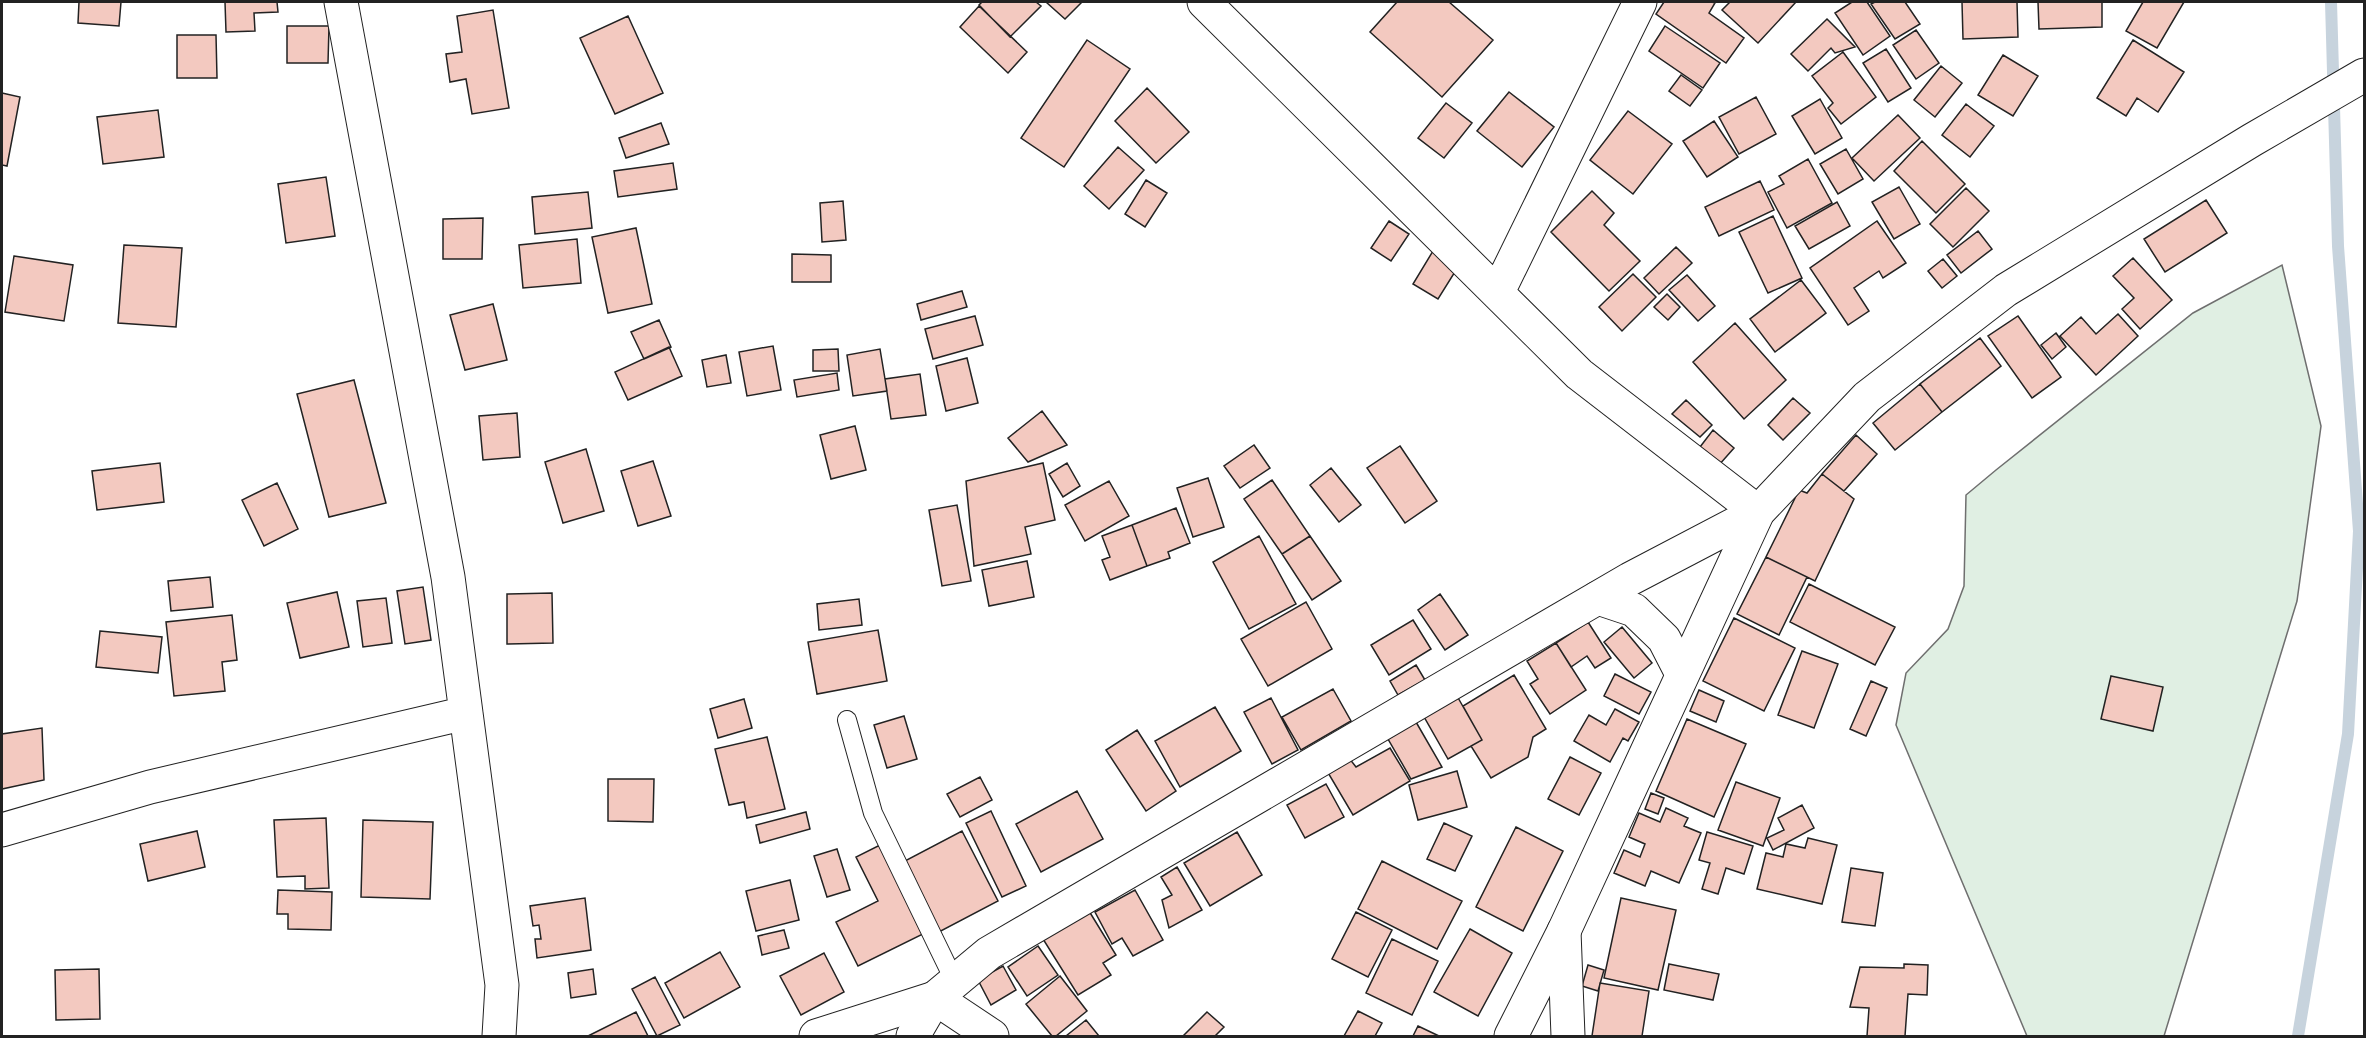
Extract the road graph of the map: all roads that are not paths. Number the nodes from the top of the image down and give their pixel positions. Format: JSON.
{"nodes":[{"id":1,"x":342,"y":2,"type":"edge"},
{"id":2,"x":1204,"y":2,"type":"edge"},
{"id":3,"x":1640,"y":2,"type":"edge"},
{"id":4,"x":2364,"y":75,"type":"edge"},
{"id":5,"x":1498,"y":292,"type":"junction"},
{"id":6,"x":1758,"y":512,"type":"junction"},
{"id":7,"x":1598,"y":598,"type":"junction"},
{"id":8,"x":1682,"y":674,"type":"junction"},
{"id":9,"x":466,"y":713,"type":"junction"},
{"id":10,"x":847,"y":720,"type":"dead end"},
{"id":11,"x":2,"y":830,"type":"edge"},
{"id":12,"x":1564,"y":931,"type":"junction"},
{"id":13,"x":945,"y":990,"type":"junction"},
{"id":14,"x":499,"y":1036,"type":"edge"},
{"id":15,"x":816,"y":1036,"type":"edge"},
{"id":16,"x":913,"y":1036,"type":"edge"},
{"id":17,"x":992,"y":1036,"type":"edge"},
{"id":18,"x":1511,"y":1036,"type":"edge"},
{"id":19,"x":1568,"y":1036,"type":"edge"}],
"edges":[{"from":1,"to":9,"type":"street"},
{"from":2,"to":5,"type":"street"},
{"from":3,"to":5,"type":"street"},
{"from":4,"to":6,"type":"street"},
{"from":5,"to":6,"type":"street"},
{"from":6,"to":7,"type":"street"},
{"from":6,"to":8,"type":"street"},
{"from":7,"to":8,"type":"street"},
{"from":7,"to":13,"type":"street"},
{"from":8,"to":12,"type":"street"},
{"from":9,"to":11,"type":"street"},
{"from":9,"to":14,"type":"street"},
{"from":10,"to":13,"type":"lane"},
{"from":12,"to":18,"type":"street"},
{"from":12,"to":19,"type":"street"},
{"from":13,"to":15,"type":"street"},
{"from":13,"to":16,"type":"street"},
{"from":13,"to":17,"type":"street"}]}
